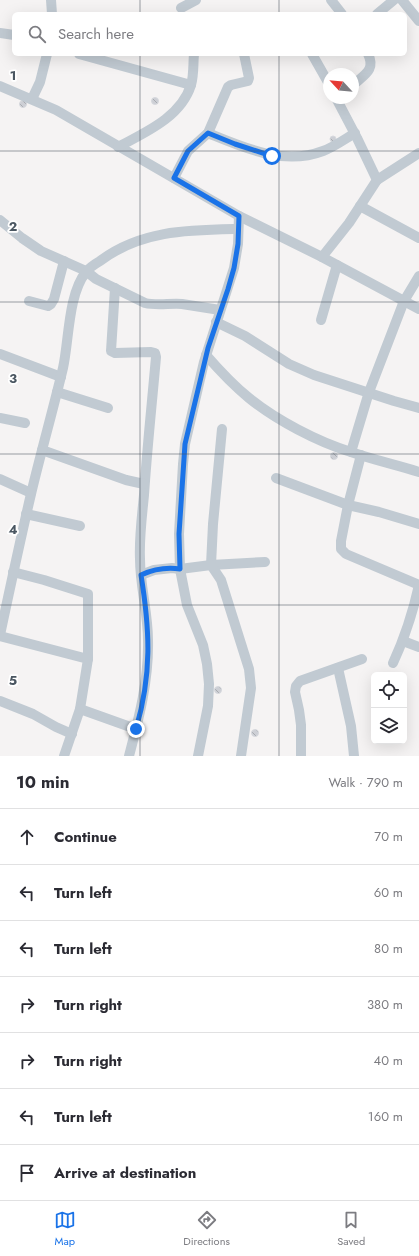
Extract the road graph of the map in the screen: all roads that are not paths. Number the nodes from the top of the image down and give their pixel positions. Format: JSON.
{"nodes":[{"id":1,"x":51,"y":0,"type":"edge"},
{"id":2,"x":196,"y":0,"type":"edge"},
{"id":3,"x":331,"y":0,"type":"edge"},
{"id":4,"x":394,"y":0,"type":"edge"},
{"id":5,"x":402,"y":0,"type":"edge"},
{"id":6,"x":180,"y":7,"type":"edge"},
{"id":7,"x":52,"y":12,"type":"edge"},
{"id":8,"x":340,"y":12,"type":"edge"},
{"id":9,"x":379,"y":12,"type":"edge"},
{"id":10,"x":419,"y":21,"type":"edge"},
{"id":11,"x":0,"y":33,"type":"edge"},
{"id":12,"x":12,"y":35,"type":"edge"},
{"id":13,"x":46,"y":56,"type":"edge"},
{"id":14,"x":85,"y":56,"type":"edge"},
{"id":15,"x":194,"y":56,"type":"edge"},
{"id":16,"x":244,"y":56,"type":"edge"},
{"id":17,"x":313,"y":56,"type":"edge"},
{"id":18,"x":369,"y":56,"type":"edge"},
{"id":19,"x":323,"y":73,"type":"edge"},
{"id":20,"x":359,"y":80,"type":"edge"},
{"id":21,"x":191,"y":85,"type":"junction"},
{"id":22,"x":2,"y":91,"type":"edge"},
{"id":23,"x":32,"y":99,"type":"junction"},
{"id":24,"x":340,"y":104,"type":"edge"},
{"id":25,"x":208,"y":133,"type":"junction"},
{"id":26,"x":355,"y":133,"type":"junction"},
{"id":27,"x":118,"y":147,"type":"junction"},
{"id":28,"x":419,"y":153,"type":"edge"},
{"id":29,"x":174,"y":178,"type":"junction"},
{"id":30,"x":377,"y":180,"type":"junction"},
{"id":31,"x":360,"y":206,"type":"junction"},
{"id":32,"x":239,"y":216,"type":"junction"},
{"id":33,"x":0,"y":220,"type":"edge"},
{"id":34,"x":238,"y":230,"type":"junction"},
{"id":35,"x":419,"y":238,"type":"edge"},
{"id":36,"x":322,"y":257,"type":"junction"},
{"id":37,"x":64,"y":261,"type":"junction"},
{"id":38,"x":337,"y":265,"type":"junction"},
{"id":39,"x":86,"y":271,"type":"junction"},
{"id":40,"x":419,"y":276,"type":"edge"},
{"id":41,"x":115,"y":288,"type":"junction"},
{"id":42,"x":29,"y":301,"type":"dead end"},
{"id":43,"x":404,"y":301,"type":"junction"},
{"id":44,"x":419,"y":309,"type":"edge"},
{"id":45,"x":220,"y":310,"type":"junction"},
{"id":46,"x":321,"y":320,"type":"dead end"},
{"id":47,"x":216,"y":322,"type":"junction"},
{"id":48,"x":0,"y":354,"type":"edge"},
{"id":49,"x":206,"y":355,"type":"junction"},
{"id":50,"x":61,"y":377,"type":"junction"},
{"id":51,"x":57,"y":392,"type":"junction"},
{"id":52,"x":369,"y":392,"type":"junction"},
{"id":53,"x":108,"y":408,"type":"dead end"},
{"id":54,"x":419,"y":408,"type":"edge"},
{"id":55,"x":0,"y":418,"type":"edge"},
{"id":56,"x":25,"y":423,"type":"dead end"},
{"id":57,"x":222,"y":429,"type":"dead end"},
{"id":58,"x":42,"y":450,"type":"junction"},
{"id":59,"x":351,"y":452,"type":"junction"},
{"id":60,"x":361,"y":455,"type":"junction"},
{"id":61,"x":419,"y":472,"type":"edge"},
{"id":62,"x":276,"y":478,"type":"dead end"},
{"id":63,"x":0,"y":479,"type":"edge"},
{"id":64,"x":144,"y":484,"type":"junction"},
{"id":65,"x":31,"y":493,"type":"junction"},
{"id":66,"x":348,"y":505,"type":"junction"},
{"id":67,"x":26,"y":514,"type":"junction"},
{"id":68,"x":419,"y":524,"type":"edge"},
{"id":69,"x":80,"y":526,"type":"dead end"},
{"id":70,"x":265,"y":562,"type":"dead end"},
{"id":71,"x":211,"y":565,"type":"junction"},
{"id":72,"x":180,"y":569,"type":"junction"},
{"id":73,"x":14,"y":572,"type":"junction"},
{"id":74,"x":141,"y":575,"type":"junction"},
{"id":75,"x":419,"y":585,"type":"edge"},
{"id":76,"x":0,"y":636,"type":"edge"},
{"id":77,"x":403,"y":641,"type":"junction"},
{"id":78,"x":419,"y":647,"type":"edge"},
{"id":79,"x":88,"y":659,"type":"junction"},
{"id":80,"x":362,"y":659,"type":"dead end"},
{"id":81,"x":393,"y":663,"type":"dead end"},
{"id":82,"x":338,"y":668,"type":"junction"},
{"id":83,"x":0,"y":701,"type":"edge"},
{"id":84,"x":80,"y":709,"type":"junction"},
{"id":85,"x":136,"y":729,"type":"junction"},
{"id":86,"x":72,"y":734,"type":"junction"},
{"id":87,"x":64,"y":756,"type":"edge"},
{"id":88,"x":129,"y":756,"type":"edge"},
{"id":89,"x":198,"y":756,"type":"edge"},
{"id":90,"x":241,"y":756,"type":"edge"},
{"id":91,"x":300,"y":756,"type":"edge"},
{"id":92,"x":354,"y":756,"type":"edge"}],
"edges":[{"from":1,"to":7,"type":"street"},
{"from":2,"to":6,"type":"street"},
{"from":3,"to":8,"type":"street"},
{"from":4,"to":9,"type":"street"},
{"from":5,"to":10,"type":"street"},
{"from":11,"to":12,"type":"street"},
{"from":13,"to":23,"type":"street"},
{"from":14,"to":21,"type":"street"},
{"from":15,"to":21,"type":"street"},
{"from":16,"to":25,"type":"street"},
{"from":17,"to":19,"type":"street"},
{"from":18,"to":20,"type":"street"},
{"from":21,"to":27,"type":"street"},
{"from":22,"to":23,"type":"street"},
{"from":23,"to":27,"type":"street"},
{"from":24,"to":26,"type":"street"},
{"from":25,"to":26,"type":"street"},
{"from":25,"to":29,"type":"street"},
{"from":26,"to":30,"type":"street"},
{"from":27,"to":29,"type":"street"},
{"from":28,"to":30,"type":"street"},
{"from":29,"to":32,"type":"street"},
{"from":30,"to":31,"type":"street"},
{"from":31,"to":35,"type":"street"},
{"from":31,"to":36,"type":"street"},
{"from":32,"to":34,"type":"street"},
{"from":32,"to":36,"type":"street"},
{"from":33,"to":37,"type":"street"},
{"from":34,"to":39,"type":"street"},
{"from":34,"to":45,"type":"street"},
{"from":36,"to":38,"type":"street"},
{"from":37,"to":39,"type":"street"},
{"from":37,"to":42,"type":"street"},
{"from":38,"to":43,"type":"street"},
{"from":38,"to":46,"type":"street"},
{"from":39,"to":41,"type":"street"},
{"from":39,"to":50,"type":"street"},
{"from":40,"to":43,"type":"street"},
{"from":41,"to":45,"type":"street"},
{"from":41,"to":64,"type":"street"},
{"from":43,"to":44,"type":"street"},
{"from":43,"to":52,"type":"street"},
{"from":45,"to":47,"type":"street"},
{"from":47,"to":49,"type":"street"},
{"from":47,"to":52,"type":"street"},
{"from":48,"to":50,"type":"street"},
{"from":49,"to":59,"type":"street"},
{"from":49,"to":72,"type":"street"},
{"from":50,"to":51,"type":"street"},
{"from":51,"to":53,"type":"street"},
{"from":51,"to":58,"type":"street"},
{"from":52,"to":54,"type":"street"},
{"from":52,"to":59,"type":"street"},
{"from":55,"to":56,"type":"street"},
{"from":57,"to":71,"type":"street"},
{"from":58,"to":64,"type":"street"},
{"from":58,"to":65,"type":"street"},
{"from":59,"to":60,"type":"street"},
{"from":60,"to":61,"type":"street"},
{"from":60,"to":66,"type":"street"},
{"from":62,"to":66,"type":"street"},
{"from":63,"to":65,"type":"street"},
{"from":64,"to":74,"type":"street"},
{"from":65,"to":67,"type":"street"},
{"from":66,"to":68,"type":"street"},
{"from":66,"to":75,"type":"street"},
{"from":67,"to":69,"type":"street"},
{"from":67,"to":73,"type":"street"},
{"from":70,"to":71,"type":"street"},
{"from":71,"to":72,"type":"street"},
{"from":71,"to":90,"type":"street"},
{"from":72,"to":74,"type":"street"},
{"from":72,"to":89,"type":"street"},
{"from":73,"to":76,"type":"street"},
{"from":73,"to":79,"type":"street"},
{"from":74,"to":85,"type":"street"},
{"from":75,"to":77,"type":"street"},
{"from":76,"to":79,"type":"street"},
{"from":77,"to":78,"type":"street"},
{"from":77,"to":81,"type":"street"},
{"from":79,"to":84,"type":"street"},
{"from":80,"to":82,"type":"street"},
{"from":82,"to":91,"type":"street"},
{"from":82,"to":92,"type":"street"},
{"from":83,"to":86,"type":"street"},
{"from":84,"to":85,"type":"street"},
{"from":84,"to":86,"type":"street"},
{"from":85,"to":88,"type":"street"},
{"from":86,"to":87,"type":"street"}]}
